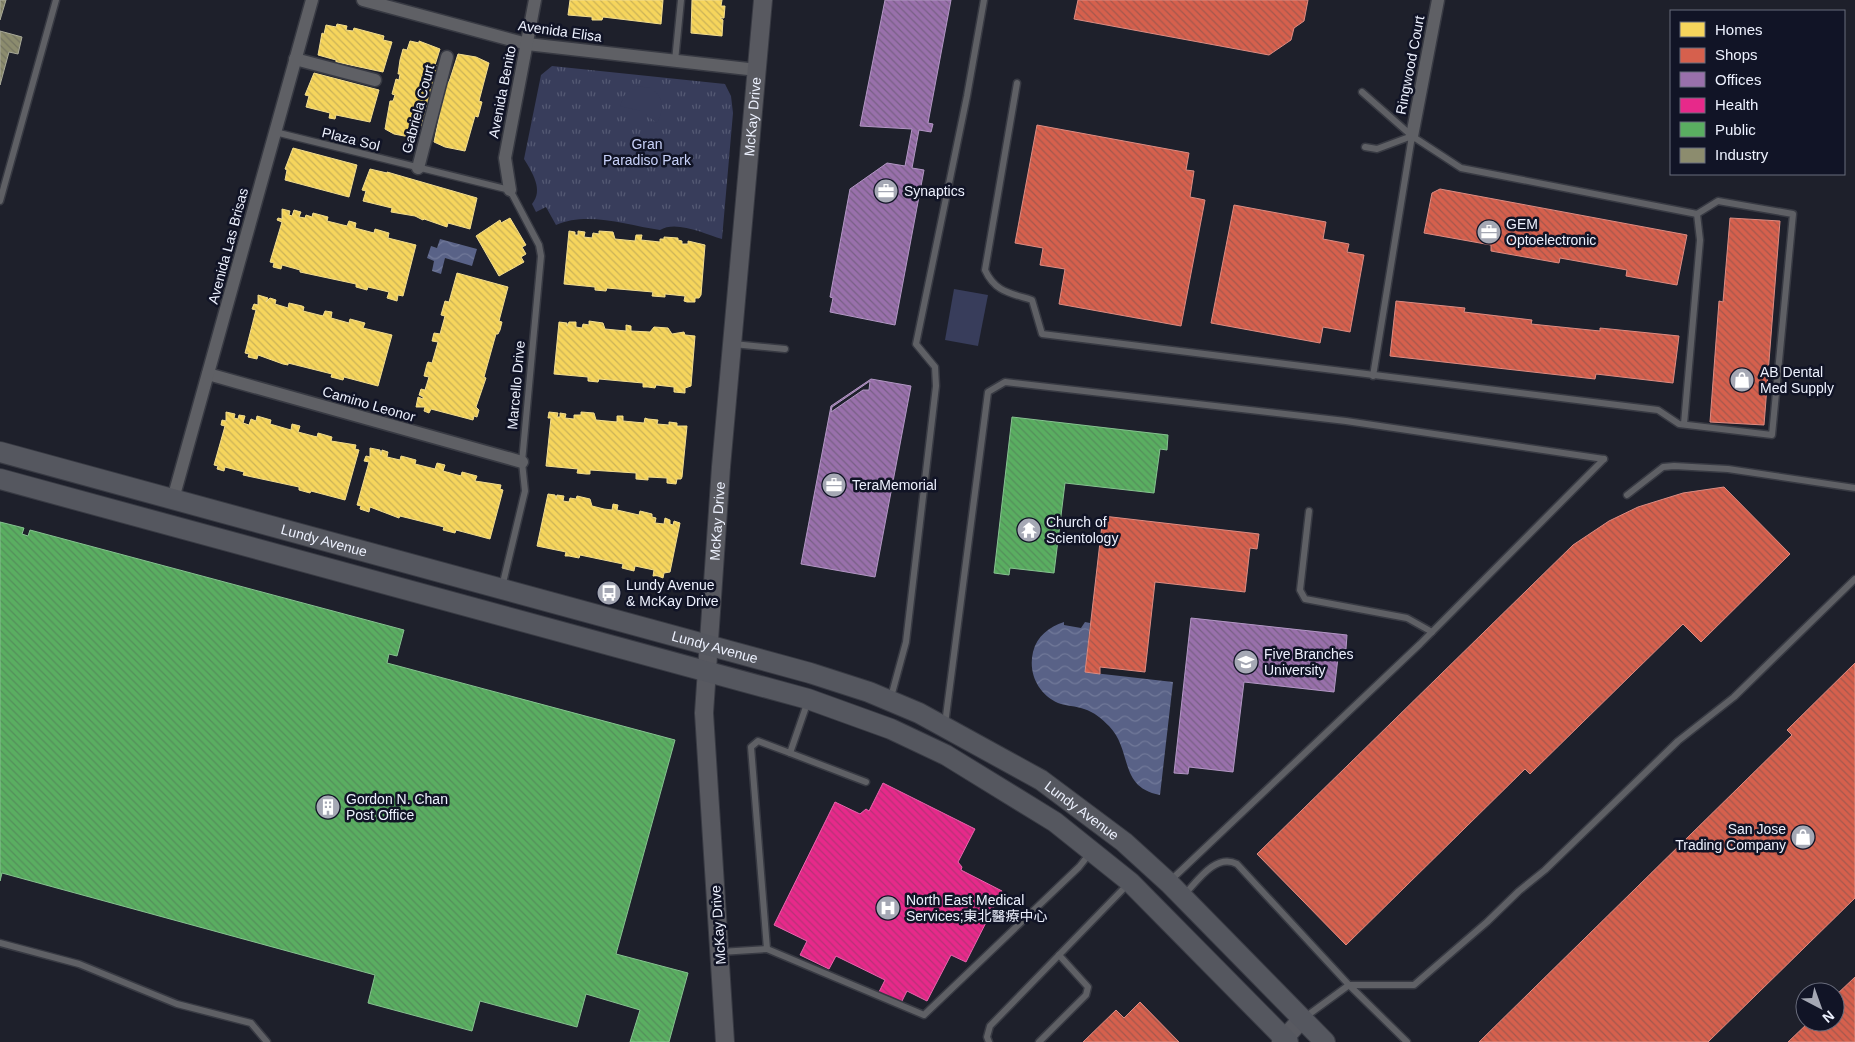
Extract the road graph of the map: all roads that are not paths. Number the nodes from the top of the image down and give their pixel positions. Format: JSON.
{"nodes":[{"id":1,"x":56,"y":0,"type":"edge"},
{"id":2,"x":312,"y":0,"type":"edge"},
{"id":3,"x":363,"y":0,"type":"edge"},
{"id":4,"x":535,"y":0,"type":"edge"},
{"id":5,"x":681,"y":0,"type":"edge"},
{"id":6,"x":764,"y":0,"type":"edge"},
{"id":7,"x":984,"y":0,"type":"edge"},
{"id":8,"x":1438,"y":0,"type":"edge"},
{"id":9,"x":526,"y":44,"type":"junction"},
{"id":10,"x":446,"y":57,"type":"dead end"},
{"id":11,"x":295,"y":59,"type":"junction"},
{"id":12,"x":675,"y":61,"type":"junction"},
{"id":13,"x":756,"y":70,"type":"junction"},
{"id":14,"x":375,"y":80,"type":"dead end"},
{"id":15,"x":1016,"y":84,"type":"dead end"},
{"id":16,"x":1362,"y":92,"type":"dead end"},
{"id":17,"x":275,"y":132,"type":"junction"},
{"id":18,"x":1412,"y":136,"type":"junction"},
{"id":19,"x":1365,"y":147,"type":"dead end"},
{"id":20,"x":418,"y":168,"type":"junction"},
{"id":21,"x":510,"y":190,"type":"junction"},
{"id":22,"x":0,"y":202,"type":"edge"},
{"id":23,"x":1697,"y":214,"type":"junction"},
{"id":24,"x":732,"y":344,"type":"junction"},
{"id":25,"x":785,"y":349,"type":"dead end"},
{"id":26,"x":208,"y":374,"type":"junction"},
{"id":27,"x":1373,"y":376,"type":"junction"},
{"id":28,"x":1684,"y":424,"type":"junction"},
{"id":29,"x":0,"y":452,"type":"edge"},
{"id":30,"x":522,"y":462,"type":"junction"},
{"id":31,"x":0,"y":466,"type":"edge"},
{"id":32,"x":68,"y":470,"type":"junction"},
{"id":33,"x":0,"y":479,"type":"edge"},
{"id":34,"x":1855,"y":488,"type":"edge"},
{"id":35,"x":1627,"y":495,"type":"dead end"},
{"id":36,"x":174,"y":499,"type":"junction"},
{"id":37,"x":1309,"y":511,"type":"dead end"},
{"id":38,"x":201,"y":532,"type":"junction"},
{"id":39,"x":374,"y":554,"type":"junction"},
{"id":40,"x":1855,"y":578,"type":"edge"},
{"id":41,"x":501,"y":588,"type":"junction"},
{"id":42,"x":1432,"y":632,"type":"junction"},
{"id":43,"x":707,"y":644,"type":"junction"},
{"id":44,"x":705,"y":671,"type":"junction"},
{"id":45,"x":808,"y":700,"type":"junction"},
{"id":46,"x":890,"y":701,"type":"junction"},
{"id":47,"x":944,"y":726,"type":"junction"},
{"id":48,"x":790,"y":753,"type":"junction"},
{"id":49,"x":866,"y":782,"type":"dead end"},
{"id":50,"x":1092,"y":850,"type":"junction"},
{"id":51,"x":1130,"y":882,"type":"junction"},
{"id":52,"x":1175,"y":890,"type":"junction"},
{"id":53,"x":0,"y":943,"type":"edge"},
{"id":54,"x":767,"y":949,"type":"junction"},
{"id":55,"x":720,"y":952,"type":"junction"},
{"id":56,"x":1059,"y":955,"type":"junction"},
{"id":57,"x":1350,"y":985,"type":"junction"},
{"id":58,"x":1302,"y":1019,"type":"junction"},
{"id":59,"x":1285,"y":1041,"type":"edge"},
{"id":60,"x":267,"y":1042,"type":"edge"},
{"id":61,"x":726,"y":1042,"type":"edge"},
{"id":62,"x":989,"y":1042,"type":"edge"},
{"id":63,"x":1039,"y":1042,"type":"edge"},
{"id":64,"x":1325,"y":1042,"type":"edge"},
{"id":65,"x":1407,"y":1042,"type":"edge"}],
"edges":[{"from":1,"to":22,"type":"lane"},
{"from":2,"to":11,"type":"street","name":"Avenida Las Brisas"},
{"from":3,"to":9,"type":"street","name":"Avenida Elisa"},
{"from":4,"to":9,"type":"street","name":"Avenida Benito"},
{"from":5,"to":12,"type":"lane"},
{"from":6,"to":13,"type":"street","name":"McKay Drive"},
{"from":7,"to":46,"type":"lane"},
{"from":8,"to":18,"type":"street","name":"Ringwood Court"},
{"from":9,"to":12,"type":"street","name":"Avenida Elisa"},
{"from":9,"to":21,"type":"street","name":"Avenida Benito"},
{"from":10,"to":20,"type":"street","name":"Gabriela Court"},
{"from":11,"to":14,"type":"street"},
{"from":11,"to":17,"type":"street","name":"Avenida Las Brisas"},
{"from":12,"to":13,"type":"street","name":"Avenida Elisa"},
{"from":13,"to":24,"type":"street","name":"McKay Drive"},
{"from":15,"to":27,"type":"lane"},
{"from":16,"to":18,"type":"lane"},
{"from":17,"to":20,"type":"lane","name":"Plaza Sol"},
{"from":17,"to":26,"type":"street","name":"Avenida Las Brisas"},
{"from":18,"to":19,"type":"lane"},
{"from":18,"to":23,"type":"lane"},
{"from":18,"to":27,"type":"lane"},
{"from":20,"to":21,"type":"lane","name":"Plaza Sol"},
{"from":21,"to":30,"type":"lane","name":"Marcello Drive"},
{"from":23,"to":28,"type":"lane"},
{"from":23,"to":28,"type":"lane"},
{"from":24,"to":25,"type":"lane"},
{"from":24,"to":43,"type":"street","name":"McKay Drive"},
{"from":26,"to":30,"type":"street","name":"Camino Leonor"},
{"from":26,"to":36,"type":"street","name":"Avenida Las Brisas"},
{"from":27,"to":28,"type":"lane"},
{"from":29,"to":32,"type":"main road","name":"Lundy Avenue"},
{"from":30,"to":41,"type":"lane","name":"Marcello Drive"},
{"from":31,"to":32,"type":"main road"},
{"from":32,"to":36,"type":"main road","name":"Lundy Avenue"},
{"from":33,"to":38,"type":"main road","name":"Lundy Avenue"},
{"from":34,"to":35,"type":"lane"},
{"from":36,"to":39,"type":"main road","name":"Lundy Avenue"},
{"from":37,"to":42,"type":"lane"},
{"from":38,"to":39,"type":"main road"},
{"from":38,"to":44,"type":"main road","name":"Lundy Avenue"},
{"from":39,"to":41,"type":"main road","name":"Lundy Avenue"},
{"from":40,"to":57,"type":"lane"},
{"from":41,"to":43,"type":"main road","name":"Lundy Avenue"},
{"from":42,"to":47,"type":"lane"},
{"from":42,"to":52,"type":"lane"},
{"from":43,"to":44,"type":"street","name":"McKay Drive"},
{"from":43,"to":46,"type":"main road","name":"Lundy Avenue"},
{"from":44,"to":45,"type":"main road","name":"Lundy Avenue"},
{"from":44,"to":55,"type":"street","name":"McKay Drive"},
{"from":45,"to":48,"type":"lane"},
{"from":45,"to":50,"type":"main road","name":"Lundy Avenue"},
{"from":46,"to":47,"type":"main road","name":"Lundy Avenue"},
{"from":47,"to":52,"type":"main road","name":"Lundy Avenue"},
{"from":48,"to":49,"type":"lane"},
{"from":48,"to":54,"type":"lane"},
{"from":50,"to":51,"type":"main road","name":"Lundy Avenue"},
{"from":50,"to":54,"type":"lane"},
{"from":51,"to":56,"type":"lane"},
{"from":51,"to":59,"type":"main road","name":"Lundy Avenue"},
{"from":52,"to":57,"type":"lane"},
{"from":52,"to":58,"type":"main road","name":"Lundy Avenue"},
{"from":53,"to":60,"type":"lane"},
{"from":54,"to":55,"type":"lane"},
{"from":55,"to":61,"type":"street","name":"McKay Drive"},
{"from":56,"to":62,"type":"lane"},
{"from":56,"to":63,"type":"lane"},
{"from":57,"to":58,"type":"lane"},
{"from":57,"to":65,"type":"lane"},
{"from":58,"to":59,"type":"street"},
{"from":58,"to":64,"type":"main road","name":"Lundy Avenue"}]}
